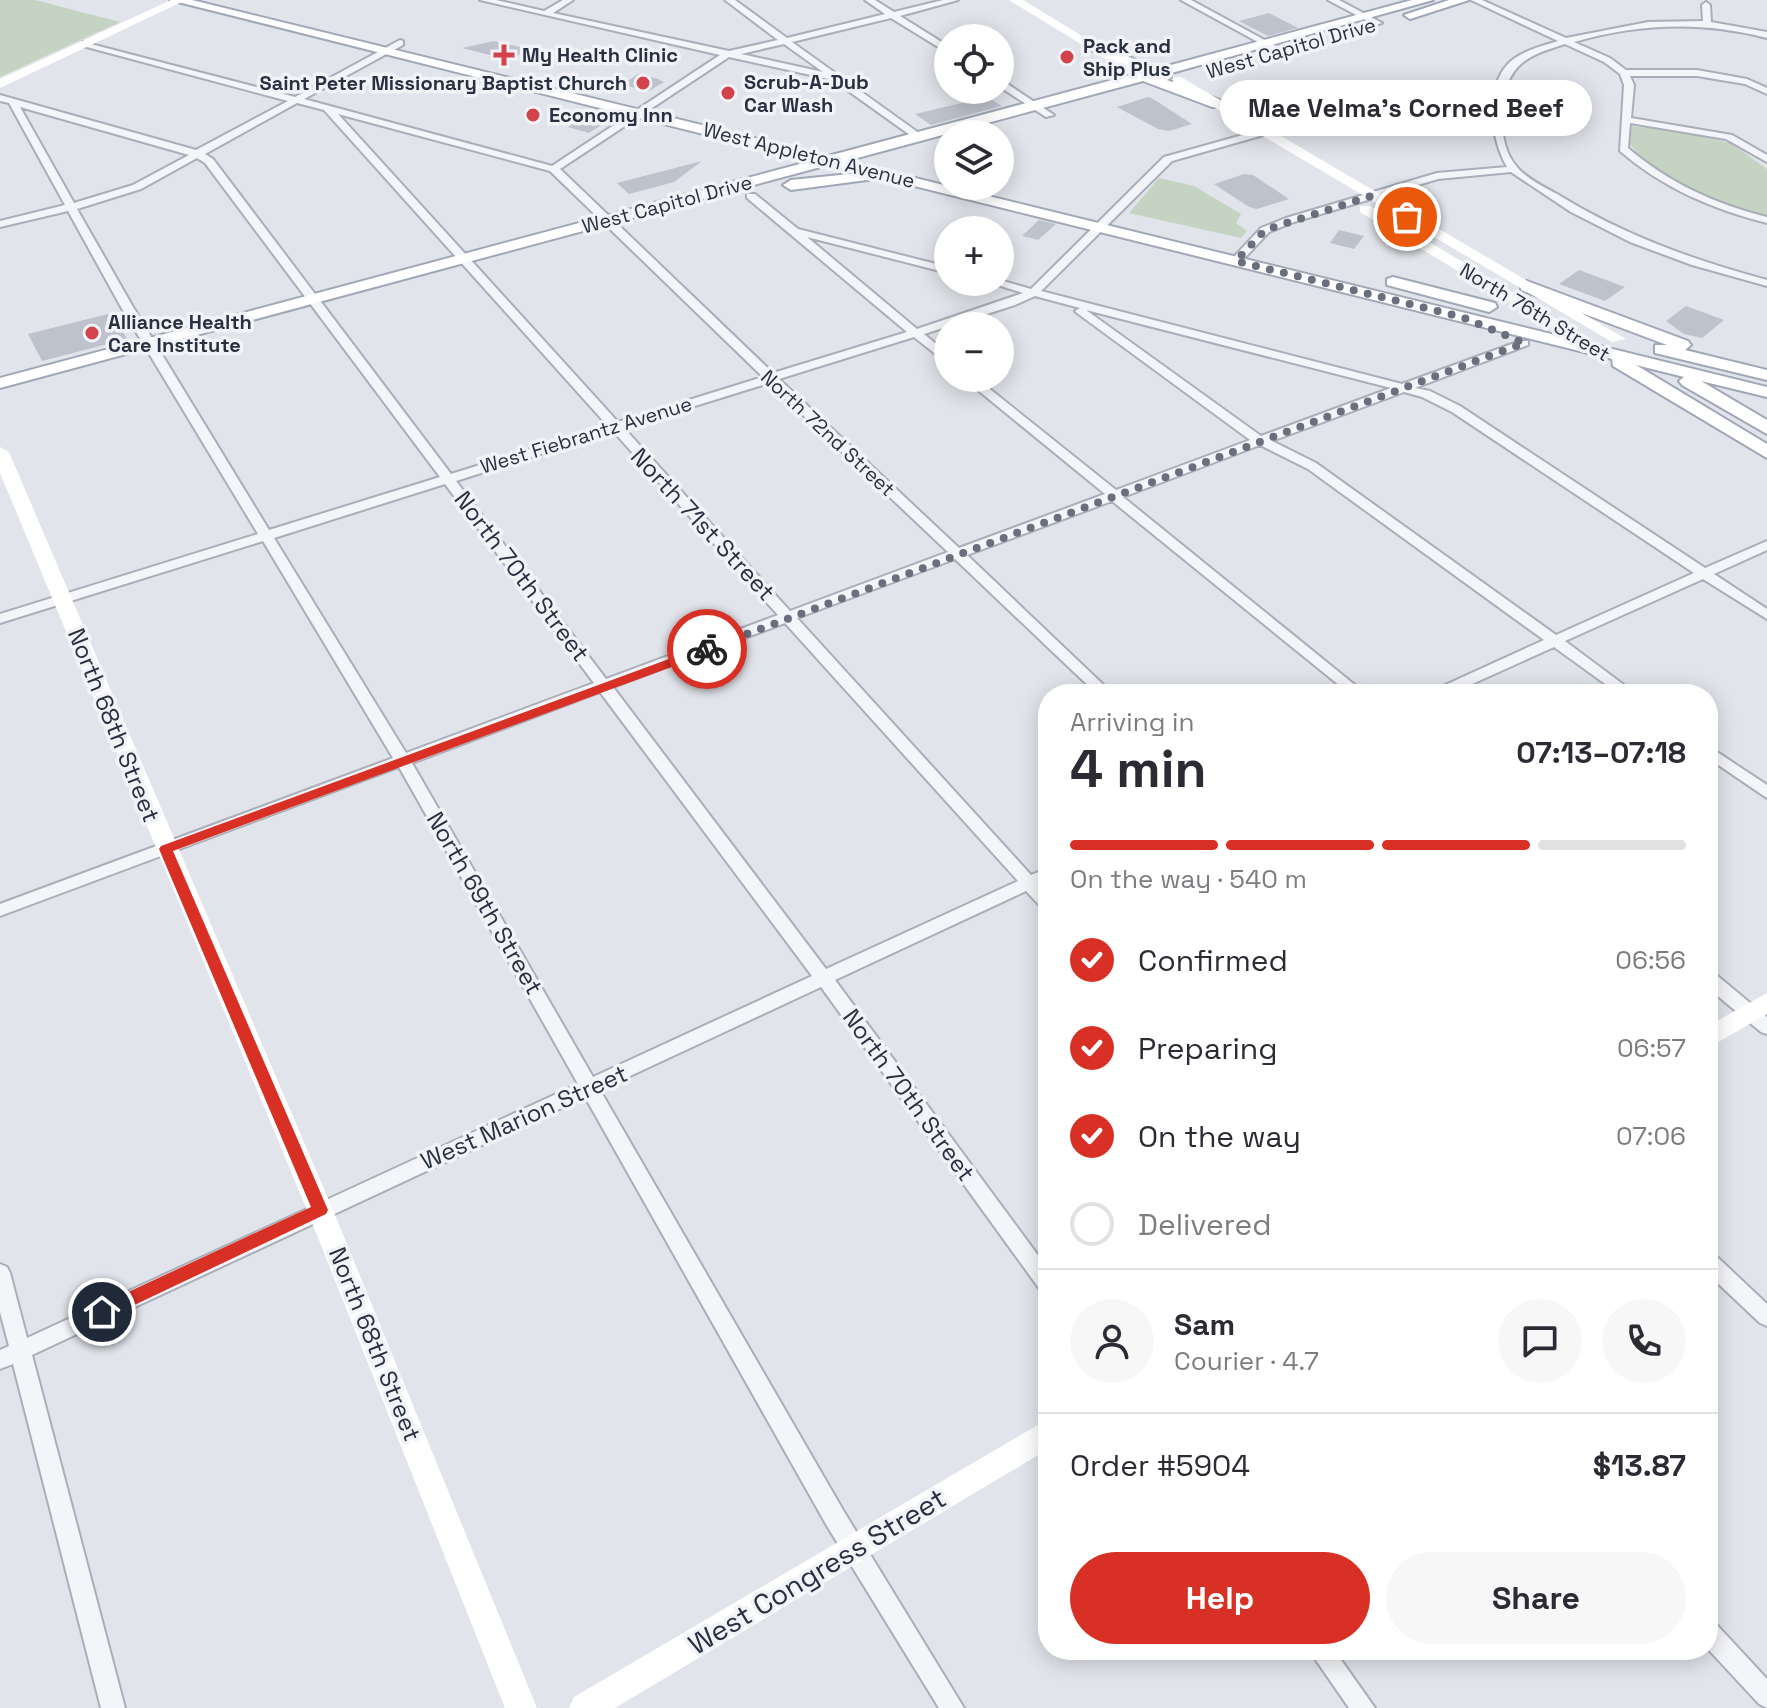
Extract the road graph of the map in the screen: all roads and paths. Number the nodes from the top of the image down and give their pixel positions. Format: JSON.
{"nodes":[{"id":1,"x":154,"y":0,"type":"edge"},
{"id":2,"x":178,"y":0,"type":"edge"},
{"id":3,"x":225,"y":0,"type":"edge"},
{"id":4,"x":484,"y":0,"type":"edge"},
{"id":5,"x":569,"y":0,"type":"edge"},
{"id":6,"x":729,"y":0,"type":"edge"},
{"id":7,"x":869,"y":0,"type":"edge"},
{"id":8,"x":954,"y":0,"type":"edge"},
{"id":9,"x":1015,"y":0,"type":"edge"},
{"id":10,"x":1041,"y":0,"type":"edge"},
{"id":11,"x":1185,"y":0,"type":"edge"},
{"id":12,"x":1332,"y":0,"type":"edge"},
{"id":13,"x":1427,"y":0,"type":"edge"},
{"id":14,"x":1463,"y":0,"type":"edge"},
{"id":15,"x":1475,"y":0,"type":"edge"},
{"id":16,"x":1706,"y":5,"type":"dead end"},
{"id":17,"x":544,"y":14,"type":"junction"},
{"id":18,"x":891,"y":15,"type":"junction"},
{"id":19,"x":1364,"y":17,"type":"junction"},
{"id":20,"x":1378,"y":23,"type":"junction"},
{"id":21,"x":1707,"y":23,"type":"junction"},
{"id":22,"x":119,"y":27,"type":"junction"},
{"id":23,"x":1767,"y":35,"type":"edge"},
{"id":24,"x":785,"y":41,"type":"junction"},
{"id":25,"x":934,"y":41,"type":"edge"},
{"id":26,"x":1566,"y":41,"type":"junction"},
{"id":27,"x":400,"y":43,"type":"junction"},
{"id":28,"x":86,"y":44,"type":"junction"},
{"id":29,"x":1093,"y":46,"type":"joint"},
{"id":30,"x":1274,"y":47,"type":"junction"},
{"id":31,"x":385,"y":51,"type":"junction"},
{"id":32,"x":725,"y":55,"type":"junction"},
{"id":33,"x":1624,"y":73,"type":"junction"},
{"id":34,"x":1208,"y":75,"type":"junction"},
{"id":35,"x":838,"y":78,"type":"junction"},
{"id":36,"x":1161,"y":79,"type":"junction"},
{"id":37,"x":0,"y":84,"type":"edge"},
{"id":38,"x":1767,"y":91,"type":"edge"},
{"id":39,"x":1014,"y":92,"type":"edge"},
{"id":40,"x":297,"y":99,"type":"junction"},
{"id":41,"x":6,"y":100,"type":"edge"},
{"id":42,"x":650,"y":103,"type":"junction"},
{"id":43,"x":1220,"y":106,"type":"junction"},
{"id":44,"x":327,"y":108,"type":"junction"},
{"id":45,"x":1042,"y":111,"type":"junction"},
{"id":46,"x":636,"y":113,"type":"junction"},
{"id":47,"x":1012,"y":120,"type":"edge"},
{"id":48,"x":1628,"y":120,"type":"junction"},
{"id":49,"x":1264,"y":132,"type":"junction"},
{"id":50,"x":1246,"y":137,"type":"junction"},
{"id":51,"x":934,"y":142,"type":"edge"},
{"id":52,"x":934,"y":145,"type":"edge"},
{"id":53,"x":919,"y":146,"type":"junction"},
{"id":54,"x":790,"y":150,"type":"junction"},
{"id":55,"x":198,"y":154,"type":"junction"},
{"id":56,"x":1767,"y":159,"type":"edge"},
{"id":57,"x":860,"y":161,"type":"junction"},
{"id":58,"x":554,"y":169,"type":"junction"},
{"id":59,"x":1513,"y":169,"type":"junction"},
{"id":60,"x":934,"y":173,"type":"edge"},
{"id":61,"x":795,"y":180,"type":"junction"},
{"id":62,"x":744,"y":191,"type":"junction"},
{"id":63,"x":1014,"y":194,"type":"edge"},
{"id":64,"x":1371,"y":196,"type":"junction"},
{"id":65,"x":1352,"y":202,"type":"junction"},
{"id":66,"x":73,"y":207,"type":"junction"},
{"id":67,"x":1767,"y":220,"type":"edge"},
{"id":68,"x":1105,"y":222,"type":"junction"},
{"id":69,"x":0,"y":224,"type":"edge"},
{"id":70,"x":610,"y":226,"type":"junction"},
{"id":71,"x":795,"y":231,"type":"junction"},
{"id":72,"x":1241,"y":254,"type":"junction"},
{"id":73,"x":469,"y":264,"type":"junction"},
{"id":74,"x":934,"y":266,"type":"edge"},
{"id":75,"x":1483,"y":280,"type":"junction"},
{"id":76,"x":1767,"y":283,"type":"edge"},
{"id":77,"x":1527,"y":286,"type":"junction"},
{"id":78,"x":1014,"y":288,"type":"edge"},
{"id":79,"x":1033,"y":293,"type":"junction"},
{"id":80,"x":1457,"y":298,"type":"junction"},
{"id":81,"x":1073,"y":305,"type":"junction"},
{"id":82,"x":316,"y":306,"type":"junction"},
{"id":83,"x":1462,"y":317,"type":"junction"},
{"id":84,"x":1557,"y":324,"type":"junction"},
{"id":85,"x":915,"y":333,"type":"junction"},
{"id":86,"x":1618,"y":339,"type":"junction"},
{"id":87,"x":1524,"y":343,"type":"junction"},
{"id":88,"x":153,"y":349,"type":"junction"},
{"id":89,"x":934,"y":349,"type":"edge"},
{"id":90,"x":1601,"y":351,"type":"junction"},
{"id":91,"x":84,"y":360,"type":"junction"},
{"id":92,"x":1661,"y":365,"type":"junction"},
{"id":93,"x":1736,"y":367,"type":"junction"},
{"id":94,"x":1767,"y":375,"type":"edge"},
{"id":95,"x":770,"y":378,"type":"junction"},
{"id":96,"x":0,"y":383,"type":"edge"},
{"id":97,"x":1659,"y":387,"type":"junction"},
{"id":98,"x":1406,"y":390,"type":"junction"},
{"id":99,"x":1759,"y":390,"type":"edge"},
{"id":100,"x":986,"y":392,"type":"edge"},
{"id":101,"x":0,"y":396,"type":"edge"},
{"id":102,"x":1737,"y":410,"type":"junction"},
{"id":103,"x":614,"y":427,"type":"junction"},
{"id":104,"x":1767,"y":428,"type":"edge"},
{"id":105,"x":1260,"y":443,"type":"junction"},
{"id":106,"x":0,"y":452,"type":"edge"},
{"id":107,"x":1767,"y":452,"type":"edge"},
{"id":108,"x":448,"y":478,"type":"junction"},
{"id":109,"x":1114,"y":497,"type":"junction"},
{"id":110,"x":266,"y":535,"type":"junction"},
{"id":111,"x":1767,"y":545,"type":"edge"},
{"id":112,"x":957,"y":555,"type":"junction"},
{"id":113,"x":1704,"y":573,"type":"junction"},
{"id":114,"x":62,"y":600,"type":"junction"},
{"id":115,"x":1767,"y":615,"type":"edge"},
{"id":116,"x":790,"y":618,"type":"junction"},
{"id":117,"x":0,"y":619,"type":"edge"},
{"id":118,"x":1555,"y":640,"type":"junction"},
{"id":119,"x":1095,"y":684,"type":"edge"},
{"id":120,"x":1347,"y":684,"type":"edge"},
{"id":121,"x":1459,"y":684,"type":"edge"},
{"id":122,"x":1615,"y":684,"type":"edge"},
{"id":123,"x":605,"y":687,"type":"junction"},
{"id":124,"x":1718,"y":758,"type":"edge"},
{"id":125,"x":403,"y":761,"type":"junction"},
{"id":126,"x":1767,"y":793,"type":"edge"},
{"id":127,"x":165,"y":849,"type":"junction"},
{"id":128,"x":1038,"y":879,"type":"edge"},
{"id":129,"x":1029,"y":883,"type":"junction"},
{"id":130,"x":1038,"y":893,"type":"edge"},
{"id":131,"x":0,"y":910,"type":"edge"},
{"id":132,"x":825,"y":980,"type":"junction"},
{"id":133,"x":1718,"y":985,"type":"edge"},
{"id":134,"x":1761,"y":1014,"type":"edge"},
{"id":135,"x":1718,"y":1033,"type":"edge"},
{"id":136,"x":590,"y":1087,"type":"junction"},
{"id":137,"x":320,"y":1210,"type":"junction"},
{"id":138,"x":1718,"y":1270,"type":"edge"},
{"id":139,"x":1038,"y":1271,"type":"edge"},
{"id":140,"x":0,"y":1273,"type":"edge"},
{"id":141,"x":1767,"y":1317,"type":"edge"},
{"id":142,"x":10,"y":1356,"type":"edge"},
{"id":143,"x":1038,"y":1439,"type":"edge"},
{"id":144,"x":856,"y":1548,"type":"junction"},
{"id":145,"x":1718,"y":1643,"type":"edge"},
{"id":146,"x":1327,"y":1660,"type":"edge"},
{"id":147,"x":1767,"y":1696,"type":"edge"},
{"id":148,"x":113,"y":1708,"type":"edge"},
{"id":149,"x":521,"y":1708,"type":"edge"},
{"id":150,"x":585,"y":1708,"type":"edge"},
{"id":151,"x":952,"y":1708,"type":"edge"},
{"id":152,"x":1363,"y":1708,"type":"edge"}],
"edges":[{"from":1,"to":22,"type":"street"},
{"from":2,"to":22,"type":"street"},
{"from":2,"to":31,"type":"main road","name":"West Appleton Avenue"},
{"from":3,"to":27,"type":"main road","name":"West Appleton Avenue"},
{"from":4,"to":17,"type":"street"},
{"from":5,"to":17,"type":"street"},
{"from":6,"to":24,"type":"street"},
{"from":7,"to":18,"type":"street"},
{"from":8,"to":18,"type":"street"},
{"from":9,"to":29,"type":"street"},
{"from":10,"to":36,"type":"street","name":"North 76th Street"},
{"from":11,"to":30,"type":"street"},
{"from":12,"to":19,"type":"street"},
{"from":13,"to":19,"type":"main road","name":"West Capitol Drive"},
{"from":14,"to":20,"type":"main road","name":"West Capitol Drive"},
{"from":15,"to":26,"type":"street"},
{"from":16,"to":21,"type":"street"},
{"from":17,"to":32,"type":"street"},
{"from":18,"to":24,"type":"street"},
{"from":18,"to":25,"type":"street"},
{"from":19,"to":20,"type":"street"},
{"from":19,"to":30,"type":"main road","name":"West Capitol Drive"},
{"from":20,"to":30,"type":"main road","name":"West Capitol Drive"},
{"from":21,"to":23,"type":"street"},
{"from":21,"to":26,"type":"street"},
{"from":22,"to":28,"type":"street"},
{"from":24,"to":32,"type":"street"},
{"from":24,"to":35,"type":"street"},
{"from":26,"to":33,"type":"street"},
{"from":26,"to":59,"type":"street"},
{"from":27,"to":31,"type":"street"},
{"from":27,"to":42,"type":"main road","name":"West Appleton Avenue"},
{"from":28,"to":37,"type":"street"},
{"from":28,"to":40,"type":"street"},
{"from":29,"to":36,"type":"main road"},
{"from":30,"to":34,"type":"main road","name":"West Capitol Drive"},
{"from":30,"to":36,"type":"main road","name":"West Capitol Drive"},
{"from":31,"to":40,"type":"street"},
{"from":31,"to":46,"type":"main road","name":"West Appleton Avenue"},
{"from":32,"to":35,"type":"street"},
{"from":32,"to":42,"type":"street"},
{"from":33,"to":38,"type":"street"},
{"from":33,"to":48,"type":"street"},
{"from":34,"to":36,"type":"main road","name":"West Capitol Drive"},
{"from":34,"to":43,"type":"main road"},
{"from":35,"to":53,"type":"street"},
{"from":36,"to":43,"type":"main road"},
{"from":36,"to":45,"type":"main road","name":"West Capitol Drive"},
{"from":36,"to":50,"type":"street","name":"North 76th Street"},
{"from":39,"to":45,"type":"street"},
{"from":40,"to":44,"type":"street"},
{"from":40,"to":55,"type":"street"},
{"from":41,"to":55,"type":"street"},
{"from":41,"to":66,"type":"street","name":"North 69th Street"},
{"from":42,"to":46,"type":"street"},
{"from":42,"to":57,"type":"main road","name":"West Appleton Avenue"},
{"from":43,"to":49,"type":"street","name":"North 76th Street"},
{"from":44,"to":58,"type":"street"},
{"from":44,"to":73,"type":"street","name":"North 71st Street"},
{"from":45,"to":47,"type":"main road","name":"West Capitol Drive"},
{"from":46,"to":54,"type":"main road","name":"West Appleton Avenue"},
{"from":46,"to":58,"type":"street"},
{"from":48,"to":56,"type":"street"},
{"from":48,"to":67,"type":"street"},
{"from":49,"to":50,"type":"street"},
{"from":49,"to":64,"type":"street","name":"North 76th Street"},
{"from":50,"to":65,"type":"street","name":"North 76th Street"},
{"from":50,"to":68,"type":"street"},
{"from":51,"to":53,"type":"main road","name":"West Capitol Drive"},
{"from":52,"to":53,"type":"main road"},
{"from":53,"to":57,"type":"main road"},
{"from":53,"to":57,"type":"main road"},
{"from":54,"to":57,"type":"main road","name":"West Appleton Avenue"},
{"from":54,"to":61,"type":"main road"},
{"from":55,"to":66,"type":"street"},
{"from":55,"to":82,"type":"street","name":"North 70th Street"},
{"from":57,"to":60,"type":"main road","name":"West Appleton Avenue"},
{"from":57,"to":61,"type":"main road","name":"West Capitol Drive"},
{"from":57,"to":61,"type":"main road"},
{"from":57,"to":61,"type":"main road","name":"West Capitol Drive"},
{"from":57,"to":68,"type":"main road","name":"West Appleton Avenue"},
{"from":58,"to":70,"type":"street","name":"North 72nd Street"},
{"from":59,"to":64,"type":"street"},
{"from":59,"to":76,"type":"street"},
{"from":61,"to":62,"type":"main road","name":"West Capitol Drive"},
{"from":61,"to":62,"type":"main road","name":"West Capitol Drive"},
{"from":62,"to":70,"type":"main road","name":"West Capitol Drive"},
{"from":62,"to":70,"type":"main road","name":"West Capitol Drive"},
{"from":62,"to":71,"type":"street"},
{"from":63,"to":68,"type":"main road","name":"West Appleton Avenue"},
{"from":64,"to":65,"type":"street"},
{"from":64,"to":77,"type":"street","name":"North 76th Street"},
{"from":65,"to":72,"type":"street"},
{"from":65,"to":75,"type":"street","name":"North 76th Street"},
{"from":66,"to":69,"type":"street"},
{"from":66,"to":88,"type":"street","name":"North 69th Street"},
{"from":68,"to":72,"type":"main road","name":"West Appleton Avenue"},
{"from":68,"to":79,"type":"street"},
{"from":70,"to":73,"type":"main road","name":"West Capitol Drive"},
{"from":70,"to":95,"type":"street","name":"North 72nd Street"},
{"from":71,"to":74,"type":"street"},
{"from":71,"to":85,"type":"street"},
{"from":72,"to":80,"type":"main road","name":"West Appleton Avenue"},
{"from":72,"to":83,"type":"main road","name":"West Appleton Avenue"},
{"from":73,"to":82,"type":"main road","name":"West Capitol Drive"},
{"from":73,"to":103,"type":"street","name":"North 71st Street"},
{"from":75,"to":80,"type":"main road"},
{"from":75,"to":84,"type":"street","name":"North 76th Street"},
{"from":77,"to":86,"type":"street","name":"North 76th Street"},
{"from":77,"to":93,"type":"main road"},
{"from":78,"to":79,"type":"street"},
{"from":79,"to":81,"type":"street"},
{"from":79,"to":85,"type":"street","name":"West Fiebrantz Avenue"},
{"from":80,"to":84,"type":"main road","name":"West Appleton Avenue"},
{"from":81,"to":98,"type":"street"},
{"from":81,"to":105,"type":"street"},
{"from":82,"to":88,"type":"main road","name":"West Capitol Drive"},
{"from":82,"to":108,"type":"street","name":"North 70th Street"},
{"from":83,"to":87,"type":"main road"},
{"from":83,"to":90,"type":"main road","name":"West Appleton Avenue"},
{"from":84,"to":86,"type":"main road","name":"West Appleton Avenue"},
{"from":84,"to":90,"type":"main road","name":"North 76th Street"},
{"from":85,"to":89,"type":"street"},
{"from":85,"to":95,"type":"street","name":"West Fiebrantz Avenue"},
{"from":86,"to":92,"type":"main road","name":"North 76th Street"},
{"from":86,"to":93,"type":"main road","name":"West Appleton Avenue"},
{"from":87,"to":97,"type":"main road"},
{"from":87,"to":98,"type":"street"},
{"from":88,"to":91,"type":"main road","name":"West Capitol Drive"},
{"from":88,"to":101,"type":"main road","name":"West Capitol Drive"},
{"from":88,"to":110,"type":"street","name":"North 69th Street"},
{"from":90,"to":92,"type":"main road","name":"West Appleton Avenue"},
{"from":90,"to":97,"type":"main road","name":"North 76th Street"},
{"from":91,"to":96,"type":"main road","name":"West Capitol Drive"},
{"from":91,"to":101,"type":"main road"},
{"from":92,"to":99,"type":"main road","name":"West Appleton Avenue"},
{"from":92,"to":102,"type":"main road","name":"North 76th Street"},
{"from":93,"to":94,"type":"main road","name":"West Appleton Avenue"},
{"from":95,"to":103,"type":"street","name":"West Fiebrantz Avenue"},
{"from":95,"to":112,"type":"street","name":"North 72nd Street"},
{"from":97,"to":107,"type":"main road","name":"North 76th Street"},
{"from":98,"to":105,"type":"street"},
{"from":98,"to":113,"type":"street"},
{"from":99,"to":102,"type":"main road"},
{"from":100,"to":109,"type":"street"},
{"from":102,"to":104,"type":"main road","name":"North 76th Street"},
{"from":103,"to":108,"type":"street","name":"West Fiebrantz Avenue"},
{"from":103,"to":116,"type":"street","name":"North 71st Street"},
{"from":105,"to":109,"type":"street"},
{"from":105,"to":118,"type":"street"},
{"from":106,"to":114,"type":"street","name":"North 68th Street"},
{"from":108,"to":110,"type":"street","name":"West Fiebrantz Avenue"},
{"from":108,"to":123,"type":"street","name":"North 70th Street"},
{"from":109,"to":112,"type":"street"},
{"from":109,"to":120,"type":"street"},
{"from":110,"to":114,"type":"street","name":"West Fiebrantz Avenue"},
{"from":110,"to":125,"type":"street","name":"North 69th Street"},
{"from":111,"to":113,"type":"street"},
{"from":112,"to":116,"type":"street"},
{"from":112,"to":119,"type":"street","name":"North 72nd Street"},
{"from":113,"to":115,"type":"street"},
{"from":113,"to":118,"type":"street"},
{"from":114,"to":117,"type":"street","name":"West Fiebrantz Avenue"},
{"from":114,"to":127,"type":"street","name":"North 68th Street"},
{"from":116,"to":123,"type":"street"},
{"from":116,"to":129,"type":"street","name":"North 71st Street"},
{"from":118,"to":121,"type":"street"},
{"from":118,"to":122,"type":"street"},
{"from":123,"to":125,"type":"street"},
{"from":123,"to":132,"type":"street","name":"North 70th Street"},
{"from":124,"to":126,"type":"street"},
{"from":125,"to":127,"type":"street"},
{"from":125,"to":136,"type":"street","name":"North 69th Street"},
{"from":127,"to":131,"type":"street"},
{"from":127,"to":137,"type":"street","name":"North 68th Street"},
{"from":128,"to":129,"type":"street","name":"West Marion Street"},
{"from":129,"to":130,"type":"street","name":"North 71st Street"},
{"from":129,"to":132,"type":"street","name":"West Marion Street"},
{"from":132,"to":136,"type":"street","name":"West Marion Street"},
{"from":132,"to":139,"type":"street","name":"North 70th Street"},
{"from":133,"to":134,"type":"street"},
{"from":134,"to":135,"type":"street"},
{"from":136,"to":137,"type":"street","name":"West Marion Street"},
{"from":136,"to":144,"type":"street","name":"North 69th Street"},
{"from":137,"to":142,"type":"street","name":"West Marion Street"},
{"from":137,"to":149,"type":"street","name":"North 68th Street"},
{"from":138,"to":141,"type":"street"},
{"from":140,"to":142,"type":"street"},
{"from":142,"to":148,"type":"street"},
{"from":143,"to":144,"type":"street","name":"West Congress Street"},
{"from":144,"to":150,"type":"street","name":"West Congress Street"},
{"from":144,"to":151,"type":"street","name":"North 69th Street"},
{"from":145,"to":147,"type":"street"},
{"from":146,"to":152,"type":"street"}]}
